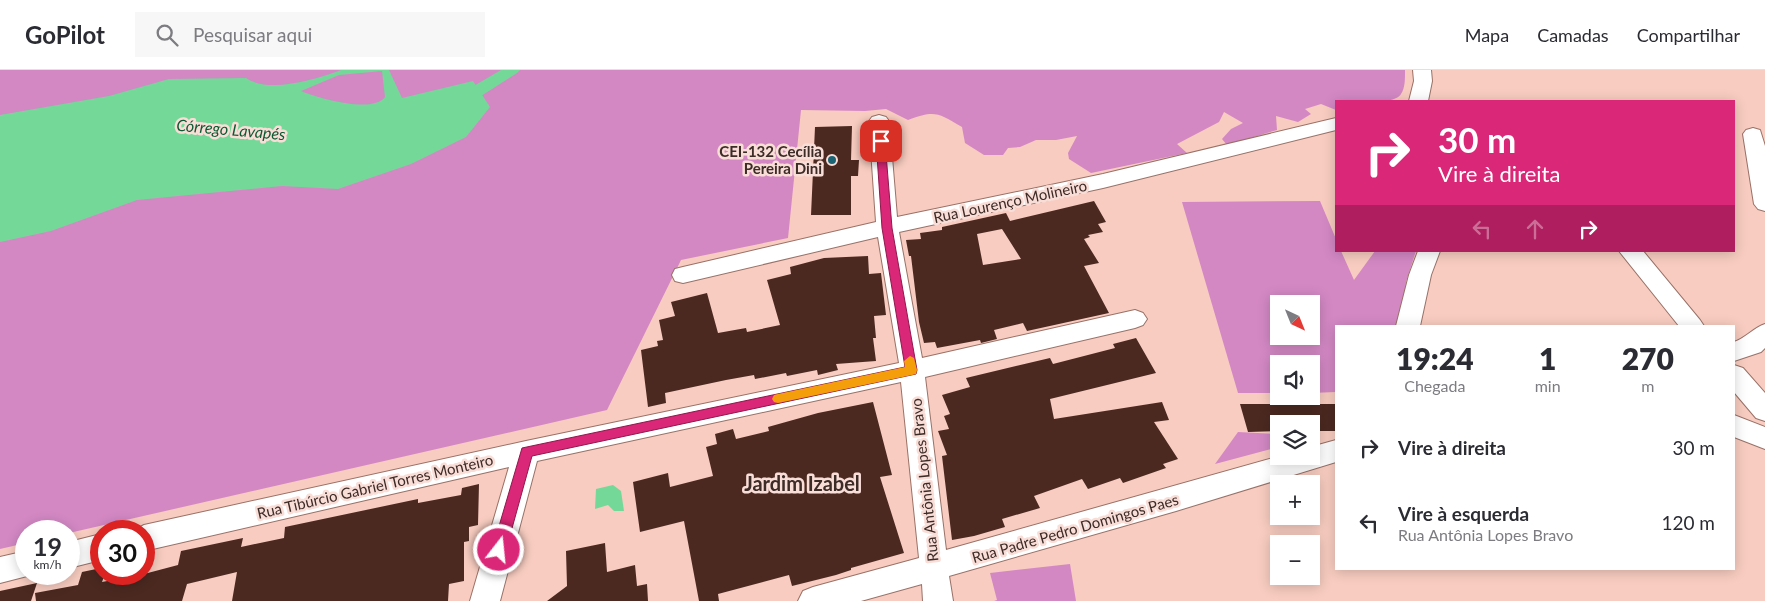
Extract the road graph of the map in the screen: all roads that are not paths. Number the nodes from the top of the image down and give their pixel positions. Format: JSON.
{"nodes":[{"id":1,"x":1422,"y":70,"type":"edge"},
{"id":2,"x":1419,"y":100,"type":"edge"},
{"id":3,"x":879,"y":121,"type":"dead end"},
{"id":4,"x":1335,"y":124,"type":"edge"},
{"id":5,"x":1751,"y":134,"type":"edge"},
{"id":6,"x":1765,"y":204,"type":"edge"},
{"id":7,"x":887,"y":228,"type":"junction"},
{"id":8,"x":1429,"y":252,"type":"edge"},
{"id":9,"x":1631,"y":252,"type":"edge"},
{"id":10,"x":683,"y":275,"type":"dead end"},
{"id":11,"x":1135,"y":319,"type":"dead end"},
{"id":12,"x":1408,"y":325,"type":"edge"},
{"id":13,"x":1691,"y":325,"type":"edge"},
{"id":14,"x":1765,"y":333,"type":"edge"},
{"id":15,"x":1735,"y":352,"type":"edge"},
{"id":16,"x":912,"y":370,"type":"junction"},
{"id":17,"x":1735,"y":376,"type":"edge"},
{"id":18,"x":1765,"y":411,"type":"edge"},
{"id":19,"x":1735,"y":426,"type":"edge"},
{"id":20,"x":1765,"y":438,"type":"edge"},
{"id":21,"x":1335,"y":451,"type":"edge"},
{"id":22,"x":526,"y":452,"type":"junction"},
{"id":23,"x":155,"y":536,"type":"edge"},
{"id":24,"x":15,"y":567,"type":"edge"},
{"id":25,"x":934,"y":567,"type":"junction"},
{"id":26,"x":0,"y":570,"type":"edge"},
{"id":27,"x":485,"y":601,"type":"edge"},
{"id":28,"x":812,"y":601,"type":"edge"},
{"id":29,"x":938,"y":601,"type":"edge"}],
"edges":[{"from":1,"to":2,"type":"street"},
{"from":3,"to":7,"type":"street","name":"Rua Antônia Lopes Bravo"},
{"from":4,"to":7,"type":"street","name":"Rua Lourenço Molineiro"},
{"from":5,"to":6,"type":"street"},
{"from":7,"to":10,"type":"street","name":"Rua Lourenço Molineiro"},
{"from":7,"to":16,"type":"street","name":"Rua Antônia Lopes Bravo"},
{"from":8,"to":12,"type":"street"},
{"from":9,"to":13,"type":"street"},
{"from":11,"to":16,"type":"street","name":"Rua Tibúrcio Gabriel Torres Monteiro"},
{"from":14,"to":15,"type":"street"},
{"from":16,"to":22,"type":"street","name":"Rua Tibúrcio Gabriel Torres Monteiro"},
{"from":16,"to":25,"type":"street","name":"Rua Antônia Lopes Bravo"},
{"from":17,"to":18,"type":"street"},
{"from":19,"to":20,"type":"street"},
{"from":21,"to":25,"type":"street","name":"Rua Padre Pedro Domingos Paes"},
{"from":22,"to":23,"type":"street","name":"Rua Tibúrcio Gabriel Torres Monteiro"},
{"from":22,"to":27,"type":"street"},
{"from":24,"to":26,"type":"street"},
{"from":25,"to":28,"type":"street","name":"Rua Padre Pedro Domingos Paes"},
{"from":25,"to":29,"type":"street","name":"Rua Antônia Lopes Bravo"}]}
